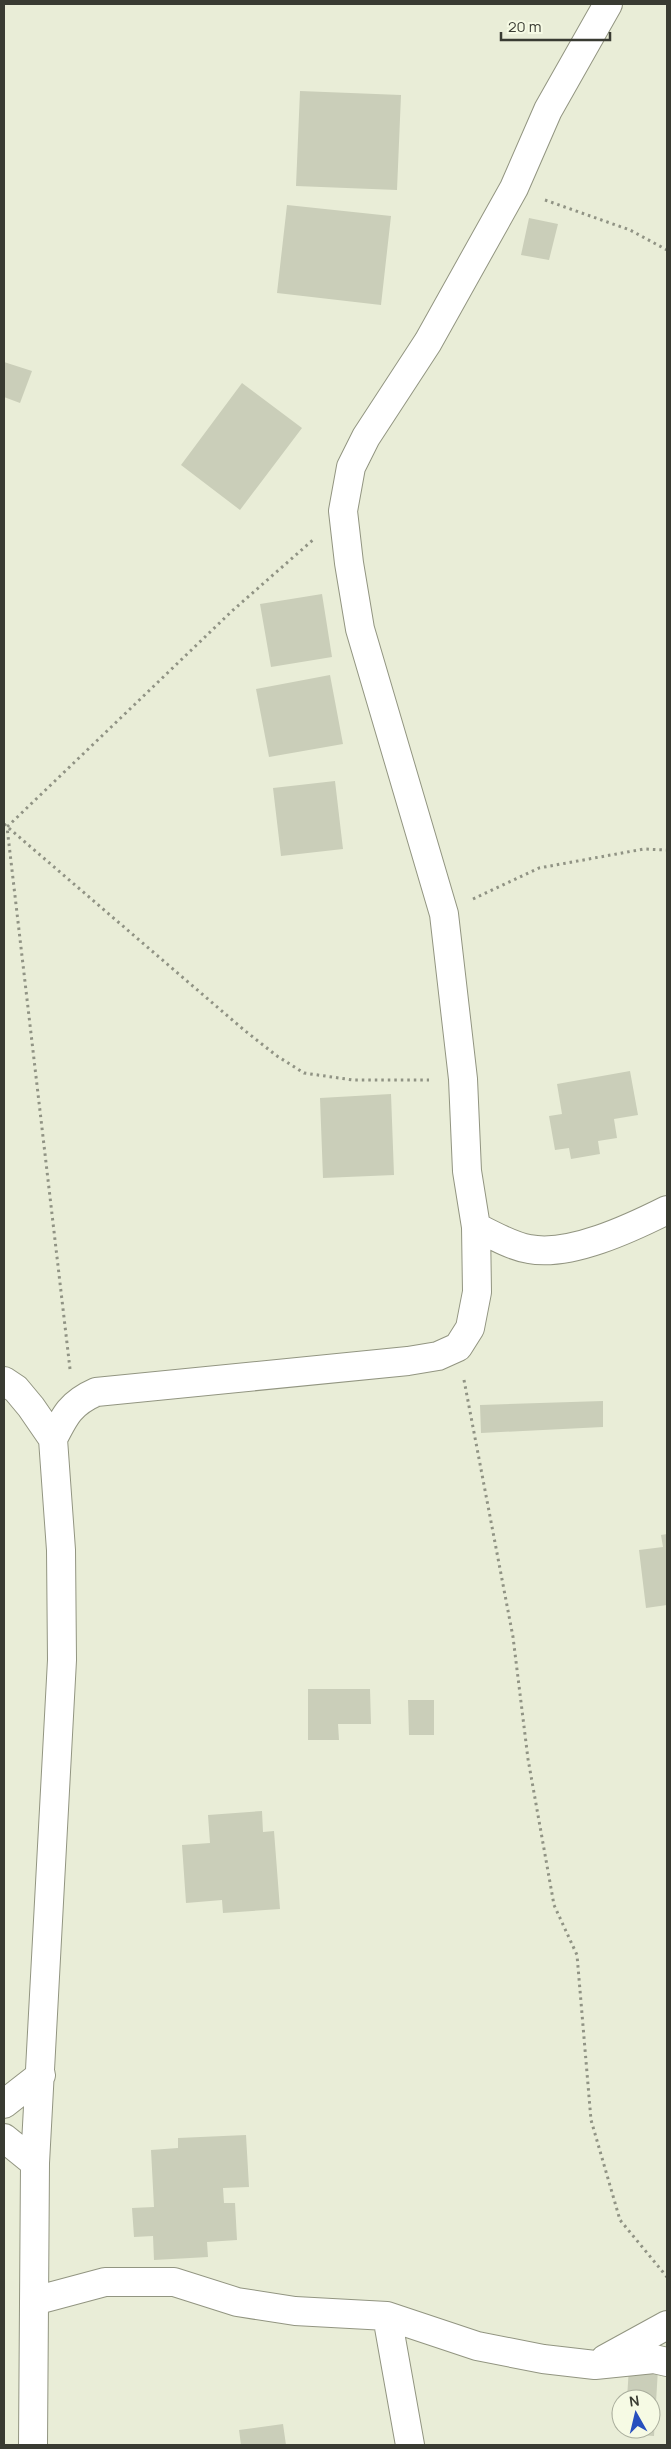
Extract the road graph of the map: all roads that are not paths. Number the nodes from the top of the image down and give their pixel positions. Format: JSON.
{"nodes":[{"id":1,"x":608,"y":4,"type":"edge"},
{"id":2,"x":667,"y":1210,"type":"edge"},
{"id":3,"x":476,"y":1227,"type":"junction"},
{"id":4,"x":4,"y":1381,"type":"edge"},
{"id":5,"x":53,"y":1440,"type":"junction"},
{"id":6,"x":41,"y":2076,"type":"junction"},
{"id":7,"x":4,"y":2104,"type":"edge"},
{"id":8,"x":4,"y":2138,"type":"edge"},
{"id":9,"x":36,"y":2163,"type":"junction"},
{"id":10,"x":34,"y":2301,"type":"junction"},
{"id":11,"x":387,"y":2316,"type":"junction"},
{"id":12,"x":667,"y":2325,"type":"edge"},
{"id":13,"x":667,"y":2362,"type":"edge"},
{"id":14,"x":596,"y":2365,"type":"junction"},
{"id":15,"x":32,"y":2445,"type":"edge"},
{"id":16,"x":410,"y":2445,"type":"edge"}],
"edges":[{"from":1,"to":3,"type":"street"},
{"from":2,"to":3,"type":"street"},
{"from":3,"to":5,"type":"street"},
{"from":4,"to":5,"type":"street"},
{"from":5,"to":6,"type":"street"},
{"from":6,"to":7,"type":"street"},
{"from":6,"to":9,"type":"street"},
{"from":8,"to":9,"type":"street"},
{"from":9,"to":10,"type":"street"},
{"from":10,"to":11,"type":"street"},
{"from":10,"to":15,"type":"street"},
{"from":11,"to":14,"type":"street"},
{"from":11,"to":16,"type":"street"},
{"from":12,"to":14,"type":"street"},
{"from":13,"to":14,"type":"street"}]}
